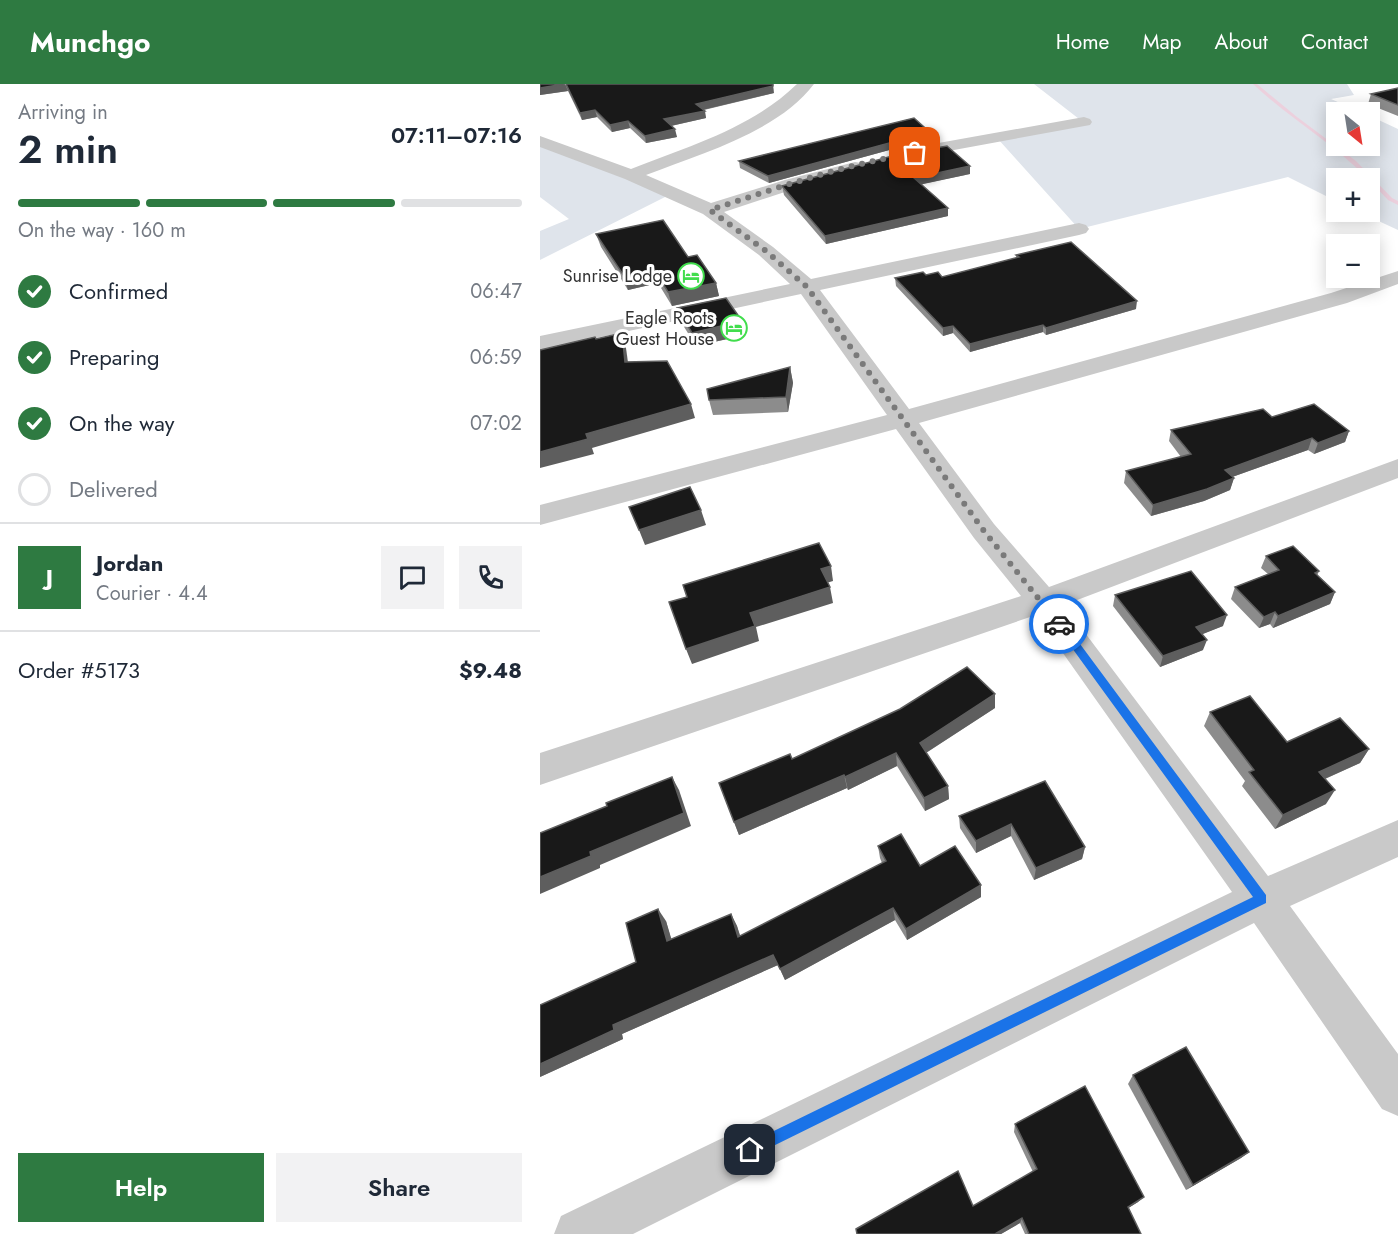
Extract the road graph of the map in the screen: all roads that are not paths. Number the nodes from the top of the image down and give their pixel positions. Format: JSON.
{"nodes":[{"id":1,"x":806,"y":84,"type":"edge"},
{"id":2,"x":1084,"y":122,"type":"dead end"},
{"id":3,"x":540,"y":141,"type":"edge"},
{"id":4,"x":631,"y":175,"type":"junction"},
{"id":5,"x":710,"y":210,"type":"junction"},
{"id":6,"x":1079,"y":229,"type":"dead end"},
{"id":7,"x":1398,"y":277,"type":"edge"},
{"id":8,"x":807,"y":287,"type":"junction"},
{"id":9,"x":540,"y":343,"type":"edge"},
{"id":10,"x":903,"y":419,"type":"junction"},
{"id":11,"x":1398,"y":468,"type":"edge"},
{"id":12,"x":540,"y":515,"type":"edge"},
{"id":13,"x":1042,"y":601,"type":"junction"},
{"id":14,"x":540,"y":769,"type":"edge"},
{"id":15,"x":1398,"y":838,"type":"edge"},
{"id":16,"x":1261,"y":899,"type":"junction"},
{"id":17,"x":1398,"y":1093,"type":"edge"},
{"id":18,"x":579,"y":1234,"type":"edge"}],
"edges":[{"from":1,"to":4,"type":"street"},
{"from":2,"to":5,"type":"street"},
{"from":3,"to":4,"type":"street"},
{"from":4,"to":5,"type":"street"},
{"from":5,"to":8,"type":"street"},
{"from":6,"to":8,"type":"street"},
{"from":7,"to":10,"type":"street"},
{"from":8,"to":9,"type":"street"},
{"from":8,"to":10,"type":"street"},
{"from":10,"to":12,"type":"street"},
{"from":10,"to":13,"type":"street"},
{"from":11,"to":13,"type":"street"},
{"from":13,"to":14,"type":"street"},
{"from":13,"to":16,"type":"street"},
{"from":15,"to":16,"type":"street"},
{"from":16,"to":17,"type":"street"},
{"from":16,"to":18,"type":"street"}]}
